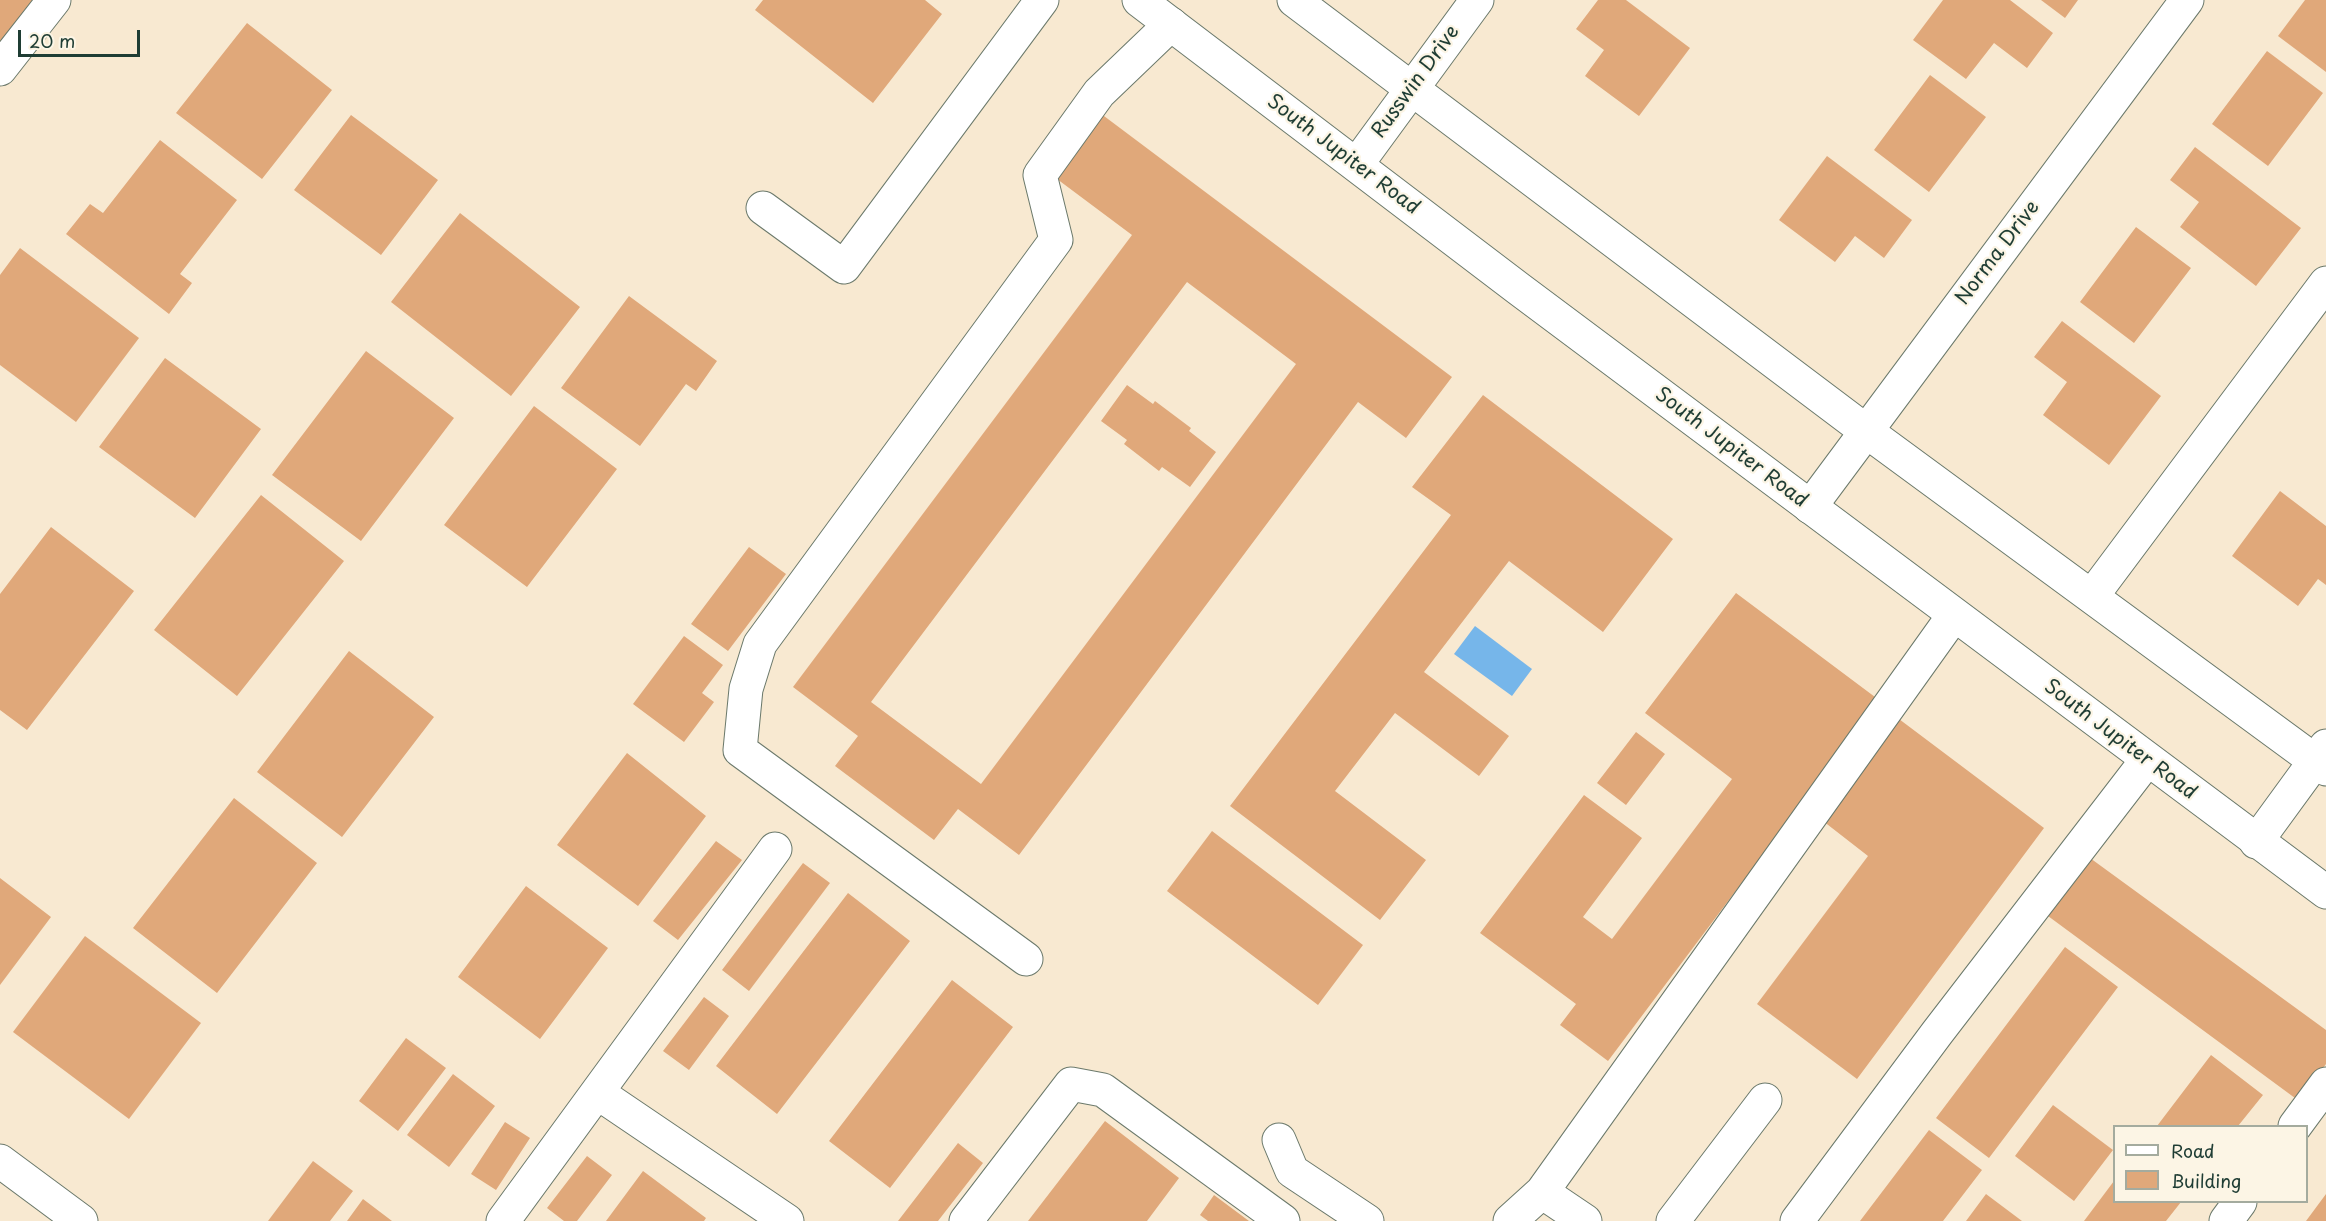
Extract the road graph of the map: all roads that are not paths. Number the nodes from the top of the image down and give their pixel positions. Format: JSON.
{"nodes":[{"id":1,"x":54,"y":0,"type":"edge"},
{"id":2,"x":1042,"y":0,"type":"edge"},
{"id":3,"x":1139,"y":0,"type":"edge"},
{"id":4,"x":1294,"y":0,"type":"edge"},
{"id":5,"x":1477,"y":0,"type":"edge"},
{"id":6,"x":2187,"y":0,"type":"edge"},
{"id":7,"x":1171,"y":24,"type":"junction"},
{"id":8,"x":0,"y":69,"type":"edge"},
{"id":9,"x":1411,"y":88,"type":"junction"},
{"id":10,"x":1357,"y":164,"type":"junction"},
{"id":11,"x":763,"y":208,"type":"dead end"},
{"id":12,"x":2326,"y":283,"type":"edge"},
{"id":13,"x":1866,"y":431,"type":"junction"},
{"id":14,"x":1810,"y":507,"type":"junction"},
{"id":15,"x":2092,"y":596,"type":"junction"},
{"id":16,"x":1954,"y":615,"type":"junction"},
{"id":17,"x":2322,"y":758,"type":"edge"},
{"id":18,"x":2147,"y":760,"type":"junction"},
{"id":19,"x":2256,"y":842,"type":"junction"},
{"id":20,"x":775,"y":849,"type":"dead end"},
{"id":21,"x":2326,"y":892,"type":"edge"},
{"id":22,"x":1026,"y":958,"type":"dead end"},
{"id":23,"x":2326,"y":1084,"type":"edge"},
{"id":24,"x":598,"y":1093,"type":"junction"},
{"id":25,"x":1765,"y":1100,"type":"dead end"},
{"id":26,"x":2296,"y":1125,"type":"edge"},
{"id":27,"x":1279,"y":1140,"type":"dead end"},
{"id":28,"x":0,"y":1161,"type":"edge"},
{"id":29,"x":1542,"y":1192,"type":"junction"},
{"id":30,"x":2239,"y":1203,"type":"edge"},
{"id":31,"x":81,"y":1221,"type":"edge"},
{"id":32,"x":503,"y":1221,"type":"edge"},
{"id":33,"x":787,"y":1221,"type":"edge"},
{"id":34,"x":966,"y":1221,"type":"edge"},
{"id":35,"x":1284,"y":1221,"type":"edge"},
{"id":36,"x":1367,"y":1221,"type":"edge"},
{"id":37,"x":1510,"y":1221,"type":"edge"},
{"id":38,"x":1585,"y":1221,"type":"edge"},
{"id":39,"x":1673,"y":1221,"type":"edge"},
{"id":40,"x":1797,"y":1221,"type":"edge"},
{"id":41,"x":2226,"y":1221,"type":"edge"}],
"edges":[{"from":1,"to":8,"type":"main road"},
{"from":2,"to":11,"type":"main road"},
{"from":3,"to":7,"type":"main road","name":"South Jupiter Road"},
{"from":4,"to":9,"type":"main road"},
{"from":5,"to":9,"type":"main road","name":"Russwin Drive"},
{"from":6,"to":13,"type":"main road","name":"Norma Drive"},
{"from":7,"to":10,"type":"main road","name":"South Jupiter Road"},
{"from":7,"to":22,"type":"main road"},
{"from":9,"to":10,"type":"main road","name":"Russwin Drive"},
{"from":9,"to":13,"type":"main road"},
{"from":10,"to":14,"type":"main road","name":"South Jupiter Road"},
{"from":12,"to":15,"type":"main road"},
{"from":13,"to":14,"type":"main road","name":"Norma Drive"},
{"from":13,"to":15,"type":"main road"},
{"from":14,"to":16,"type":"main road","name":"South Jupiter Road"},
{"from":15,"to":17,"type":"main road"},
{"from":16,"to":18,"type":"main road","name":"South Jupiter Road"},
{"from":16,"to":29,"type":"main road"},
{"from":17,"to":19,"type":"main road"},
{"from":18,"to":19,"type":"main road","name":"South Jupiter Road"},
{"from":18,"to":40,"type":"main road"},
{"from":19,"to":21,"type":"main road","name":"South Jupiter Road"},
{"from":20,"to":24,"type":"main road"},
{"from":23,"to":26,"type":"main road"},
{"from":24,"to":32,"type":"main road"},
{"from":24,"to":33,"type":"main road"},
{"from":25,"to":39,"type":"main road"},
{"from":27,"to":36,"type":"main road"},
{"from":28,"to":31,"type":"main road"},
{"from":29,"to":37,"type":"main road"},
{"from":29,"to":38,"type":"main road"},
{"from":30,"to":41,"type":"main road"},
{"from":34,"to":35,"type":"main road"}]}
